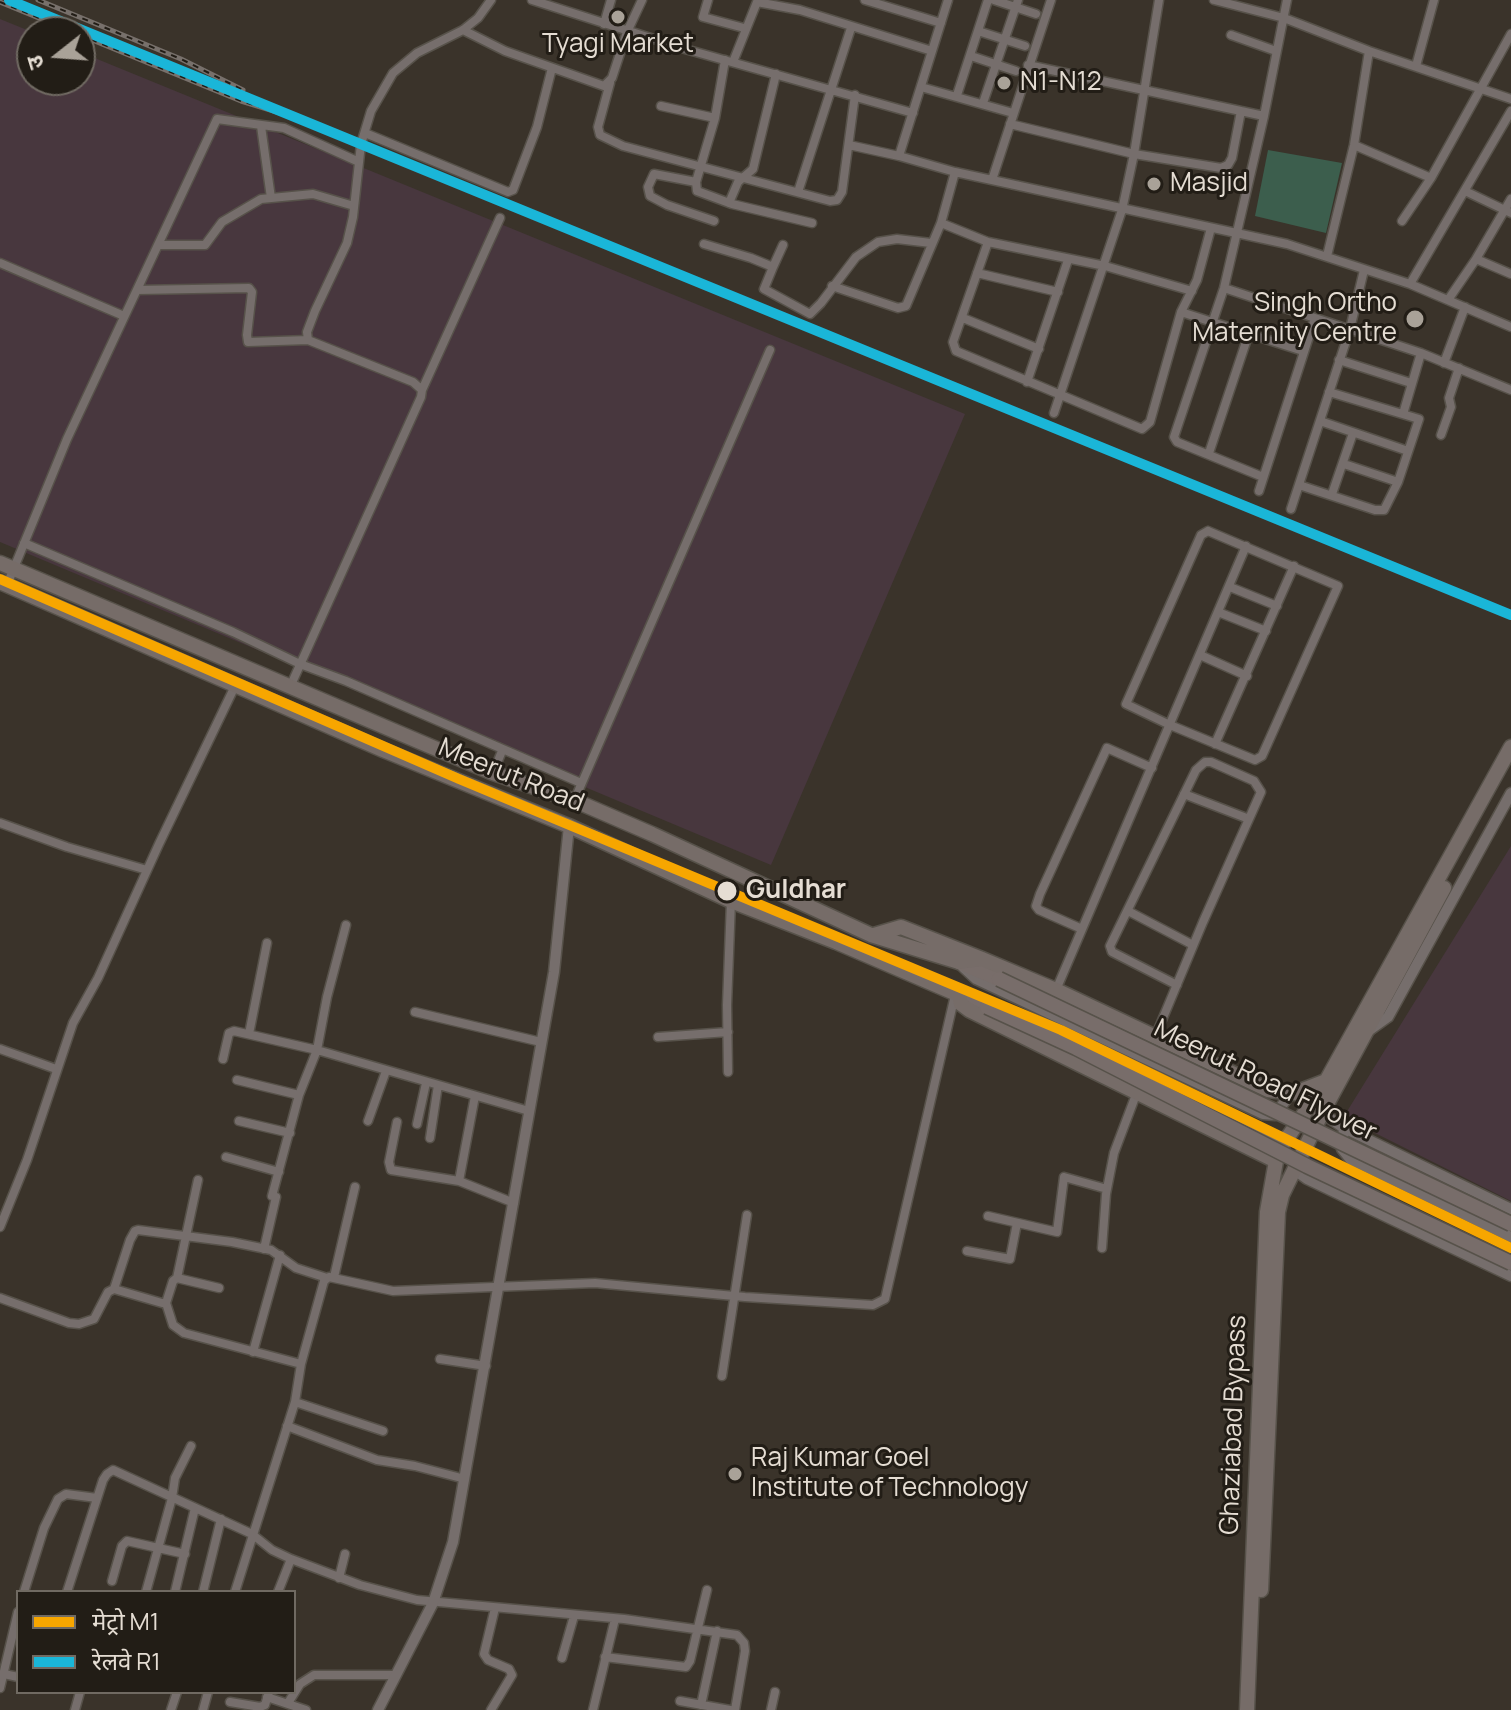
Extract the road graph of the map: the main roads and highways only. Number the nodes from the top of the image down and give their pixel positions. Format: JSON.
{"nodes":[{"id":1,"x":6,"y":566,"type":"edge"},
{"id":2,"x":4,"y":584,"type":"edge"},
{"id":3,"x":1511,"y":747,"type":"edge"},
{"id":4,"x":1511,"y":767,"type":"edge"},
{"id":5,"x":871,"y":935,"type":"junction"},
{"id":6,"x":864,"y":954,"type":"junction"},
{"id":7,"x":982,"y":959,"type":"junction"},
{"id":8,"x":959,"y":962,"type":"junction"},
{"id":9,"x":957,"y":995,"type":"junction"},
{"id":10,"x":1379,"y":998,"type":"junction"},
{"id":11,"x":1326,"y":1080,"type":"junction"},
{"id":12,"x":1256,"y":1131,"type":"road end"},
{"id":13,"x":1249,"y":1149,"type":"junction"},
{"id":14,"x":1276,"y":1161,"type":"junction"},
{"id":15,"x":1511,"y":1224,"type":"edge"},
{"id":16,"x":1511,"y":1263,"type":"edge"},
{"id":17,"x":1247,"y":1710,"type":"edge"},
{"id":18,"x":1256,"y":1710,"type":"edge"}],
"edges":[{"from":1,"to":5,"type":"highway","name":"Meerut Road"},
{"from":2,"to":6,"type":"highway","name":"Meerut Road"},
{"from":3,"to":10,"type":"highway"},
{"from":4,"to":10,"type":"highway"},
{"from":5,"to":6,"type":"highway"},
{"from":5,"to":7,"type":"highway"},
{"from":5,"to":8,"type":"highway","name":"Meerut Road"},
{"from":6,"to":9,"type":"highway","name":"Meerut Road"},
{"from":7,"to":8,"type":"highway"},
{"from":7,"to":11,"type":"highway"},
{"from":8,"to":15,"type":"main road","name":"Meerut Road Flyover","bridge":true},
{"from":9,"to":13,"type":"highway","name":"Meerut Road"},
{"from":9,"to":16,"type":"main road","name":"Meerut Road Flyover","bridge":true},
{"from":10,"to":11,"type":"highway","name":"Ghaziabad Bypass"},
{"from":10,"to":18,"type":"highway","name":"Ghaziabad Bypass"},
{"from":11,"to":14,"type":"highway","name":"Ghaziabad Bypass"},
{"from":12,"to":13,"type":"highway"},
{"from":13,"to":14,"type":"highway","name":"Meerut Road"},
{"from":14,"to":17,"type":"highway","name":"Ghaziabad Bypass"}]}
